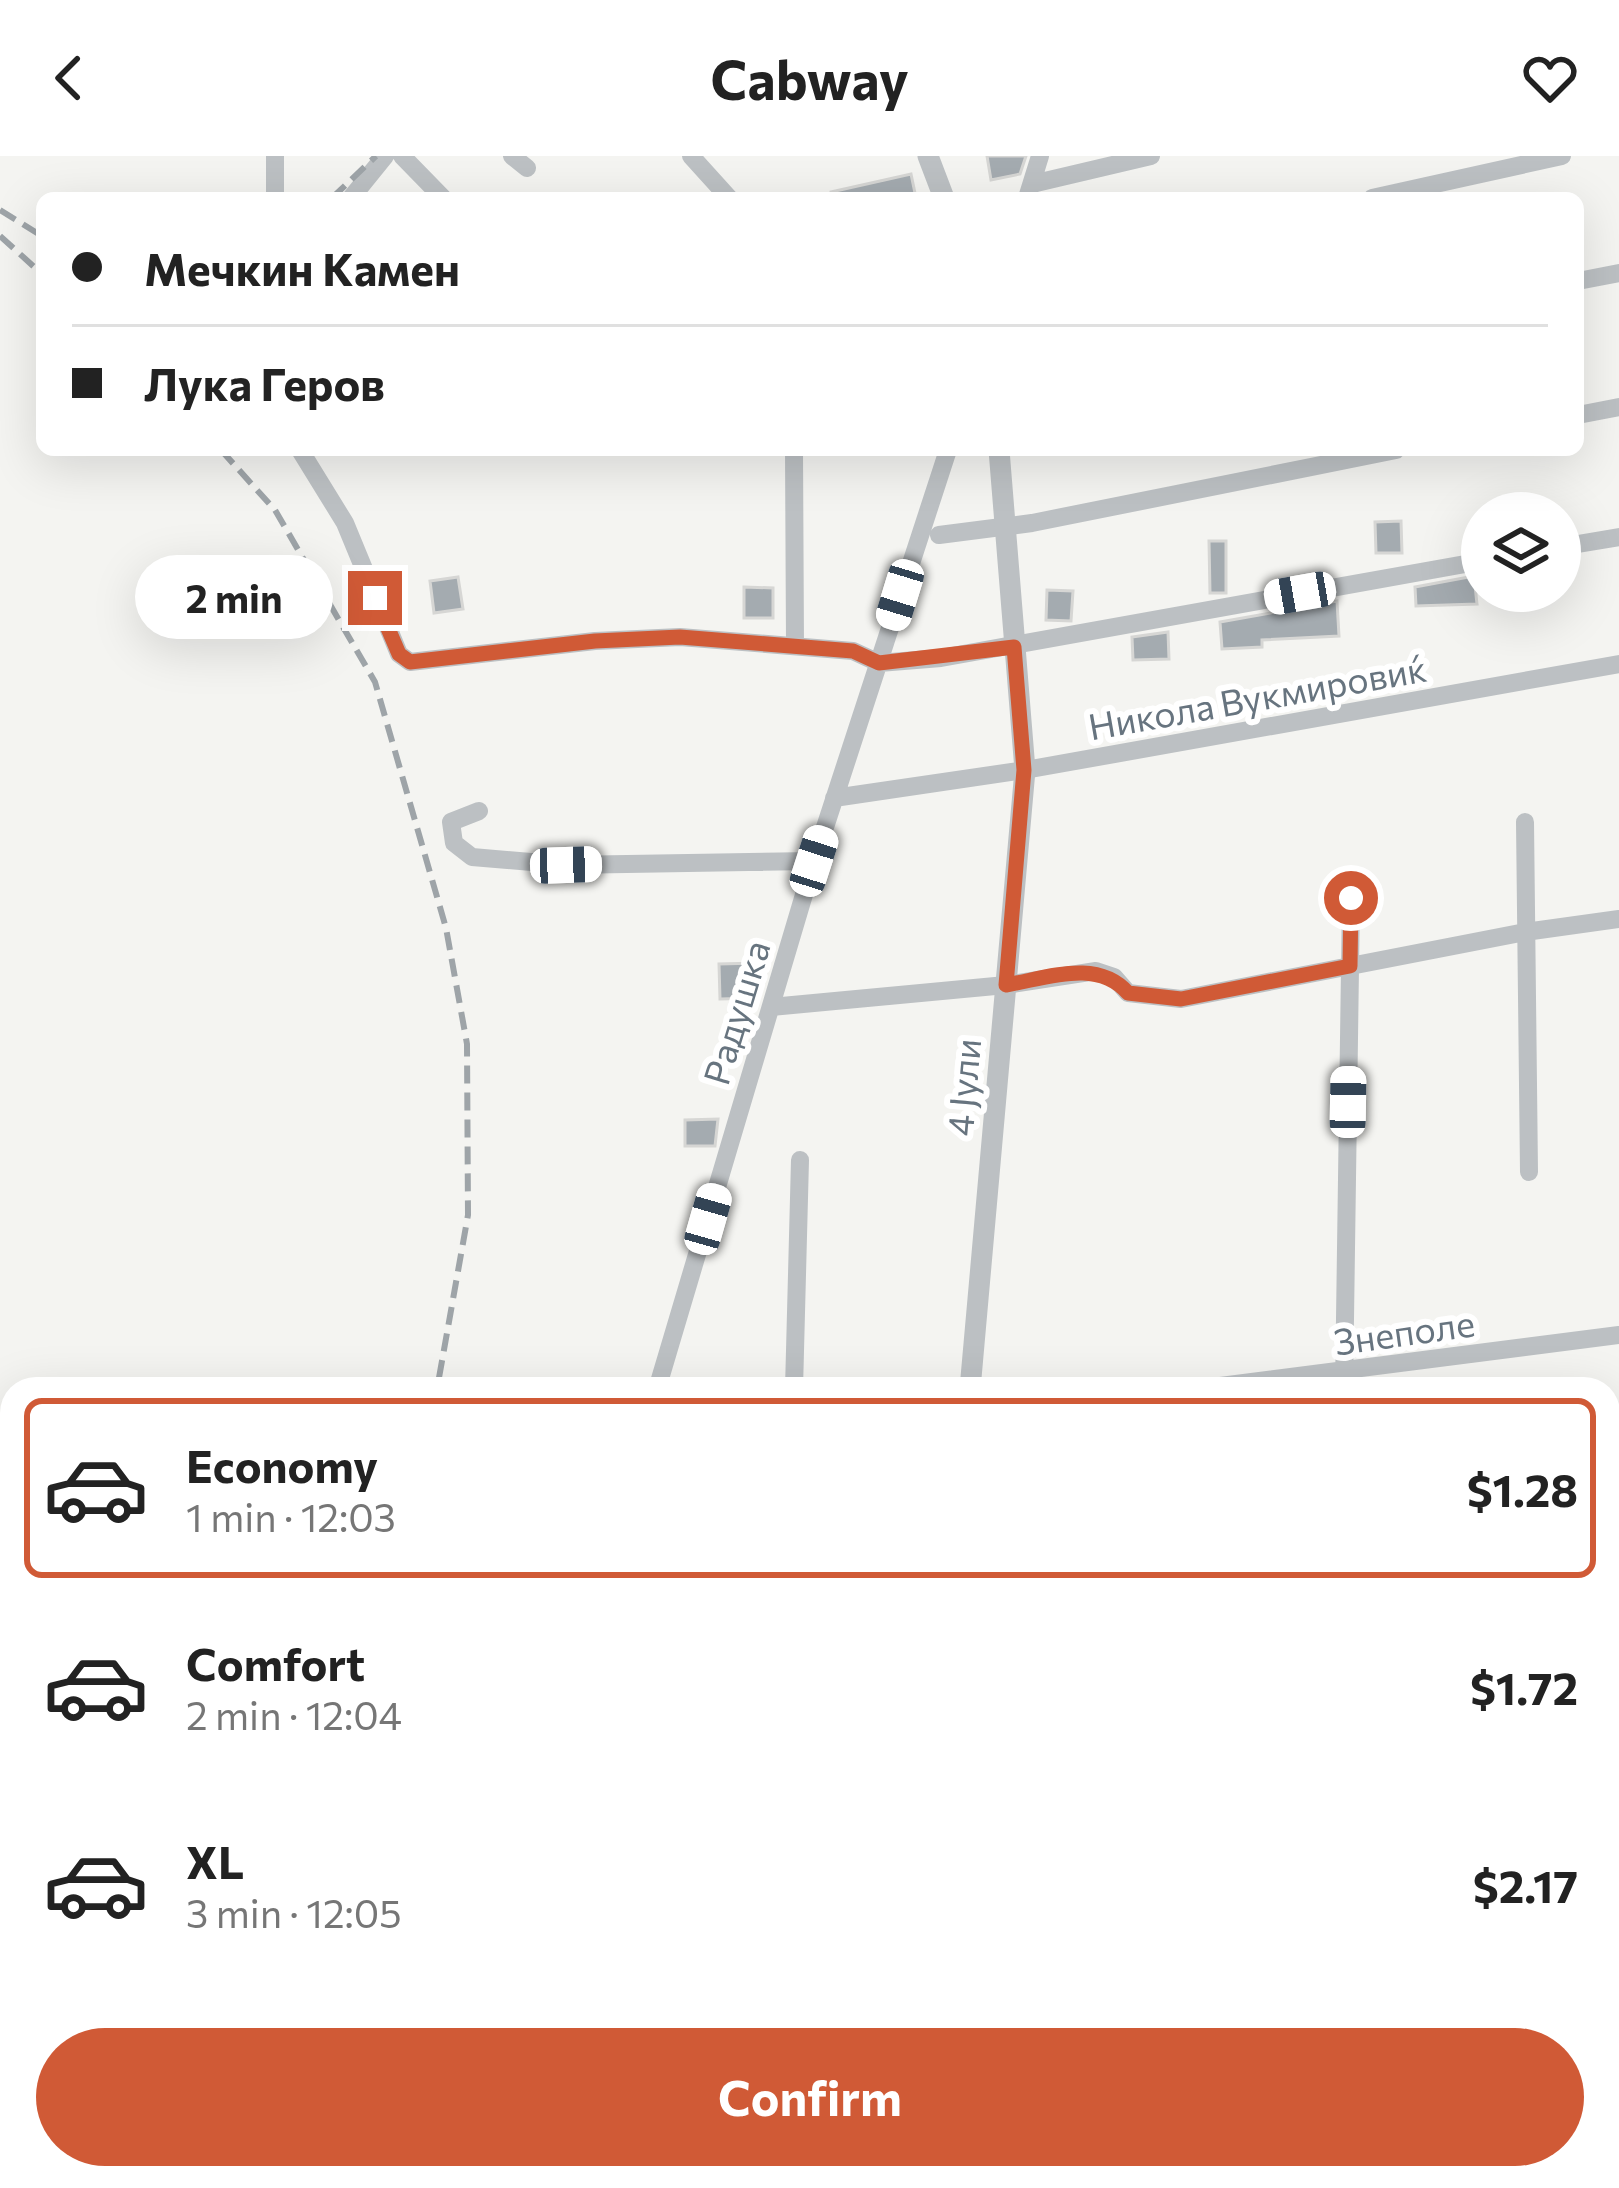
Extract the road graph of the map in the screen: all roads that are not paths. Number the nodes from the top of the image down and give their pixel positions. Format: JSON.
{"nodes":[{"id":1,"x":275,"y":156,"type":"edge"},
{"id":2,"x":385,"y":156,"type":"edge"},
{"id":3,"x":402,"y":156,"type":"edge"},
{"id":4,"x":691,"y":156,"type":"edge"},
{"id":5,"x":928,"y":156,"type":"edge"},
{"id":6,"x":1040,"y":156,"type":"edge"},
{"id":7,"x":1151,"y":156,"type":"edge"},
{"id":8,"x":1562,"y":156,"type":"edge"},
{"id":9,"x":1030,"y":191,"type":"edge"},
{"id":10,"x":274,"y":192,"type":"edge"},
{"id":11,"x":356,"y":192,"type":"edge"},
{"id":12,"x":437,"y":192,"type":"edge"},
{"id":13,"x":724,"y":192,"type":"edge"},
{"id":14,"x":942,"y":192,"type":"edge"},
{"id":15,"x":1399,"y":192,"type":"edge"},
{"id":16,"x":1619,"y":273,"type":"edge"},
{"id":17,"x":1584,"y":280,"type":"edge"},
{"id":18,"x":1619,"y":407,"type":"edge"},
{"id":19,"x":1584,"y":414,"type":"edge"},
{"id":20,"x":304,"y":456,"type":"edge"},
{"id":21,"x":794,"y":456,"type":"edge"},
{"id":22,"x":946,"y":456,"type":"edge"},
{"id":23,"x":1000,"y":456,"type":"edge"},
{"id":24,"x":1365,"y":456,"type":"edge"},
{"id":25,"x":1006,"y":525,"type":"junction"},
{"id":26,"x":939,"y":535,"type":"dead end"},
{"id":27,"x":1619,"y":537,"type":"edge"},
{"id":28,"x":1581,"y":543,"type":"edge"},
{"id":29,"x":1461,"y":565,"type":"edge"},
{"id":30,"x":794,"y":644,"type":"junction"},
{"id":31,"x":1014,"y":647,"type":"junction"},
{"id":32,"x":879,"y":663,"type":"junction"},
{"id":33,"x":1619,"y":664,"type":"edge"},
{"id":34,"x":1024,"y":770,"type":"junction"},
{"id":35,"x":834,"y":798,"type":"junction"},
{"id":36,"x":479,"y":811,"type":"dead end"},
{"id":37,"x":1525,"y":822,"type":"dead end"},
{"id":38,"x":814,"y":861,"type":"junction"},
{"id":39,"x":1351,"y":898,"type":"dead end"},
{"id":40,"x":1619,"y":919,"type":"edge"},
{"id":41,"x":1525,"y":932,"type":"junction"},
{"id":42,"x":1350,"y":966,"type":"junction"},
{"id":43,"x":1006,"y":985,"type":"junction"},
{"id":44,"x":771,"y":1007,"type":"junction"},
{"id":45,"x":800,"y":1160,"type":"dead end"},
{"id":46,"x":1529,"y":1172,"type":"dead end"},
{"id":47,"x":1619,"y":1335,"type":"edge"},
{"id":48,"x":661,"y":1377,"type":"edge"},
{"id":49,"x":794,"y":1377,"type":"edge"},
{"id":50,"x":971,"y":1377,"type":"edge"},
{"id":51,"x":1344,"y":1377,"type":"edge"},
{"id":52,"x":1368,"y":1377,"type":"edge"}],
"edges":[{"from":1,"to":10,"type":"street"},
{"from":2,"to":11,"type":"street"},
{"from":3,"to":12,"type":"street"},
{"from":4,"to":13,"type":"street"},
{"from":5,"to":14,"type":"street"},
{"from":6,"to":9,"type":"street"},
{"from":7,"to":9,"type":"street"},
{"from":8,"to":15,"type":"street"},
{"from":16,"to":17,"type":"street"},
{"from":18,"to":19,"type":"street"},
{"from":20,"to":30,"type":"street"},
{"from":21,"to":30,"type":"street"},
{"from":22,"to":32,"type":"street","name":"Радушка"},
{"from":23,"to":25,"type":"street"},
{"from":24,"to":25,"type":"street"},
{"from":25,"to":26,"type":"street"},
{"from":25,"to":31,"type":"street","name":"4 Јули"},
{"from":27,"to":28,"type":"street"},
{"from":29,"to":31,"type":"street"},
{"from":30,"to":32,"type":"street"},
{"from":31,"to":32,"type":"street"},
{"from":31,"to":34,"type":"street","name":"4 Јули"},
{"from":32,"to":35,"type":"street","name":"Радушка"},
{"from":33,"to":34,"type":"street","name":"Никола Вукмировиќ"},
{"from":34,"to":35,"type":"street","name":"Никола Вукмировиќ"},
{"from":34,"to":43,"type":"street","name":"4 Јули"},
{"from":35,"to":38,"type":"street","name":"Радушка"},
{"from":36,"to":38,"type":"street"},
{"from":37,"to":41,"type":"street"},
{"from":38,"to":44,"type":"street","name":"Радушка"},
{"from":39,"to":42,"type":"street"},
{"from":40,"to":41,"type":"street"},
{"from":41,"to":42,"type":"street"},
{"from":41,"to":46,"type":"street"},
{"from":42,"to":43,"type":"street"},
{"from":42,"to":51,"type":"street"},
{"from":43,"to":44,"type":"street"},
{"from":43,"to":50,"type":"street","name":"4 Јули"},
{"from":44,"to":48,"type":"street","name":"Радушка"},
{"from":45,"to":49,"type":"street"},
{"from":47,"to":52,"type":"street","name":"Знеполе"}]}
